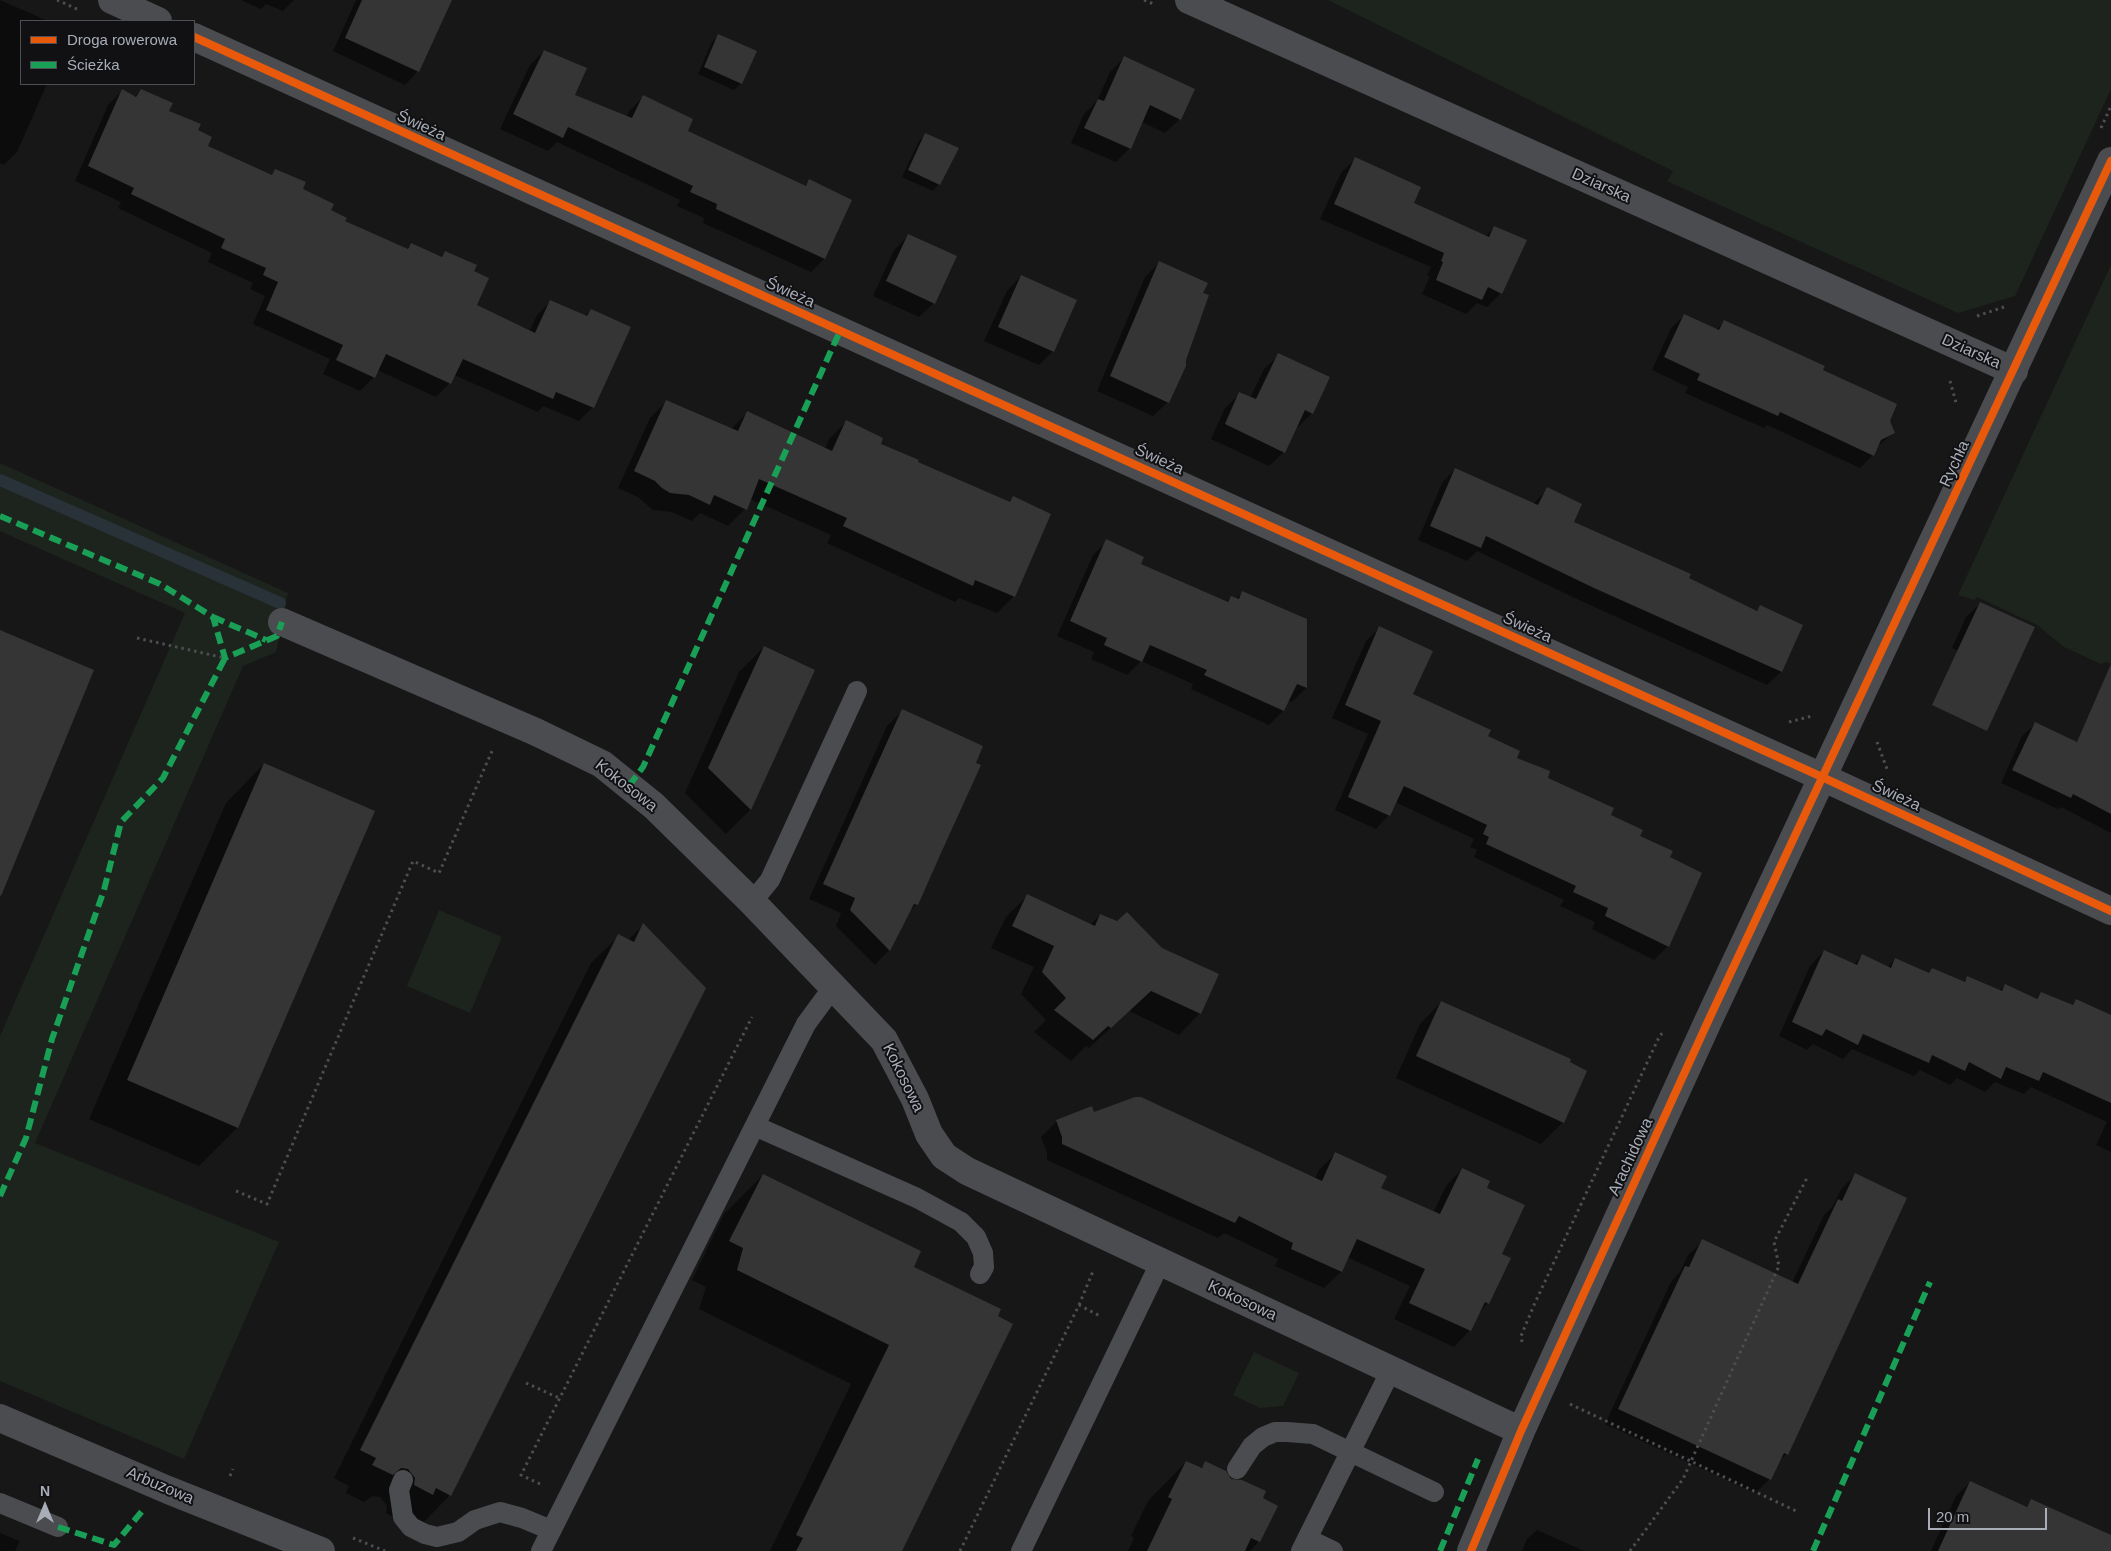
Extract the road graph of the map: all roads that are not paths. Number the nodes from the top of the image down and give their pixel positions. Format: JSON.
{"nodes":[{"id":1,"x":112,"y":0,"type":"edge"},
{"id":2,"x":1189,"y":0,"type":"edge"},
{"id":3,"x":156,"y":20,"type":"edge"},
{"id":4,"x":195,"y":38,"type":"edge"},
{"id":5,"x":2111,"y":161,"type":"edge"},
{"id":6,"x":2014,"y":371,"type":"junction"},
{"id":7,"x":282,"y":622,"type":"dead end"},
{"id":8,"x":857,"y":691,"type":"dead end"},
{"id":9,"x":1822,"y":777,"type":"junction"},
{"id":10,"x":752,"y":902,"type":"junction"},
{"id":11,"x":2111,"y":911,"type":"edge"},
{"id":12,"x":834,"y":986,"type":"junction"},
{"id":13,"x":755,"y":1126,"type":"junction"},
{"id":14,"x":1160,"y":1263,"type":"junction"},
{"id":15,"x":980,"y":1274,"type":"dead end"},
{"id":16,"x":1391,"y":1370,"type":"junction"},
{"id":17,"x":0,"y":1418,"type":"edge"},
{"id":18,"x":1521,"y":1431,"type":"junction"},
{"id":19,"x":1349,"y":1452,"type":"junction"},
{"id":20,"x":1236,"y":1469,"type":"dead end"},
{"id":21,"x":403,"y":1480,"type":"dead end"},
{"id":22,"x":1434,"y":1492,"type":"dead end"},
{"id":23,"x":0,"y":1503,"type":"edge"},
{"id":24,"x":58,"y":1527,"type":"dead end"},
{"id":25,"x":551,"y":1530,"type":"junction"},
{"id":26,"x":1304,"y":1545,"type":"edge"},
{"id":27,"x":321,"y":1551,"type":"edge"},
{"id":28,"x":541,"y":1551,"type":"edge"},
{"id":29,"x":1021,"y":1551,"type":"edge"},
{"id":30,"x":1333,"y":1551,"type":"edge"},
{"id":31,"x":1471,"y":1551,"type":"edge"}],
"edges":[{"from":1,"to":3,"type":"street"},
{"from":2,"to":6,"type":"street","name":"Dziarska"},
{"from":4,"to":9,"type":"street","name":"Świeża"},
{"from":5,"to":6,"type":"street","name":"Rychła"},
{"from":6,"to":9,"type":"street","name":"Rychła"},
{"from":7,"to":10,"type":"street","name":"Kokosowa"},
{"from":8,"to":10,"type":"lane"},
{"from":9,"to":11,"type":"street","name":"Świeża"},
{"from":9,"to":18,"type":"street","name":"Arachidowa"},
{"from":10,"to":12,"type":"street","name":"Kokosowa"},
{"from":12,"to":13,"type":"lane"},
{"from":12,"to":14,"type":"street","name":"Kokosowa"},
{"from":13,"to":15,"type":"lane"},
{"from":13,"to":25,"type":"lane"},
{"from":14,"to":16,"type":"street","name":"Kokosowa"},
{"from":14,"to":29,"type":"lane"},
{"from":16,"to":18,"type":"street","name":"Kokosowa"},
{"from":16,"to":19,"type":"lane"},
{"from":17,"to":27,"type":"street","name":"Arbuzowa"},
{"from":18,"to":31,"type":"street","name":"Arachidowa"},
{"from":19,"to":20,"type":"lane"},
{"from":19,"to":22,"type":"lane"},
{"from":19,"to":26,"type":"lane"},
{"from":21,"to":25,"type":"lane"},
{"from":23,"to":24,"type":"lane"},
{"from":25,"to":28,"type":"lane"},
{"from":26,"to":30,"type":"lane"}]}
